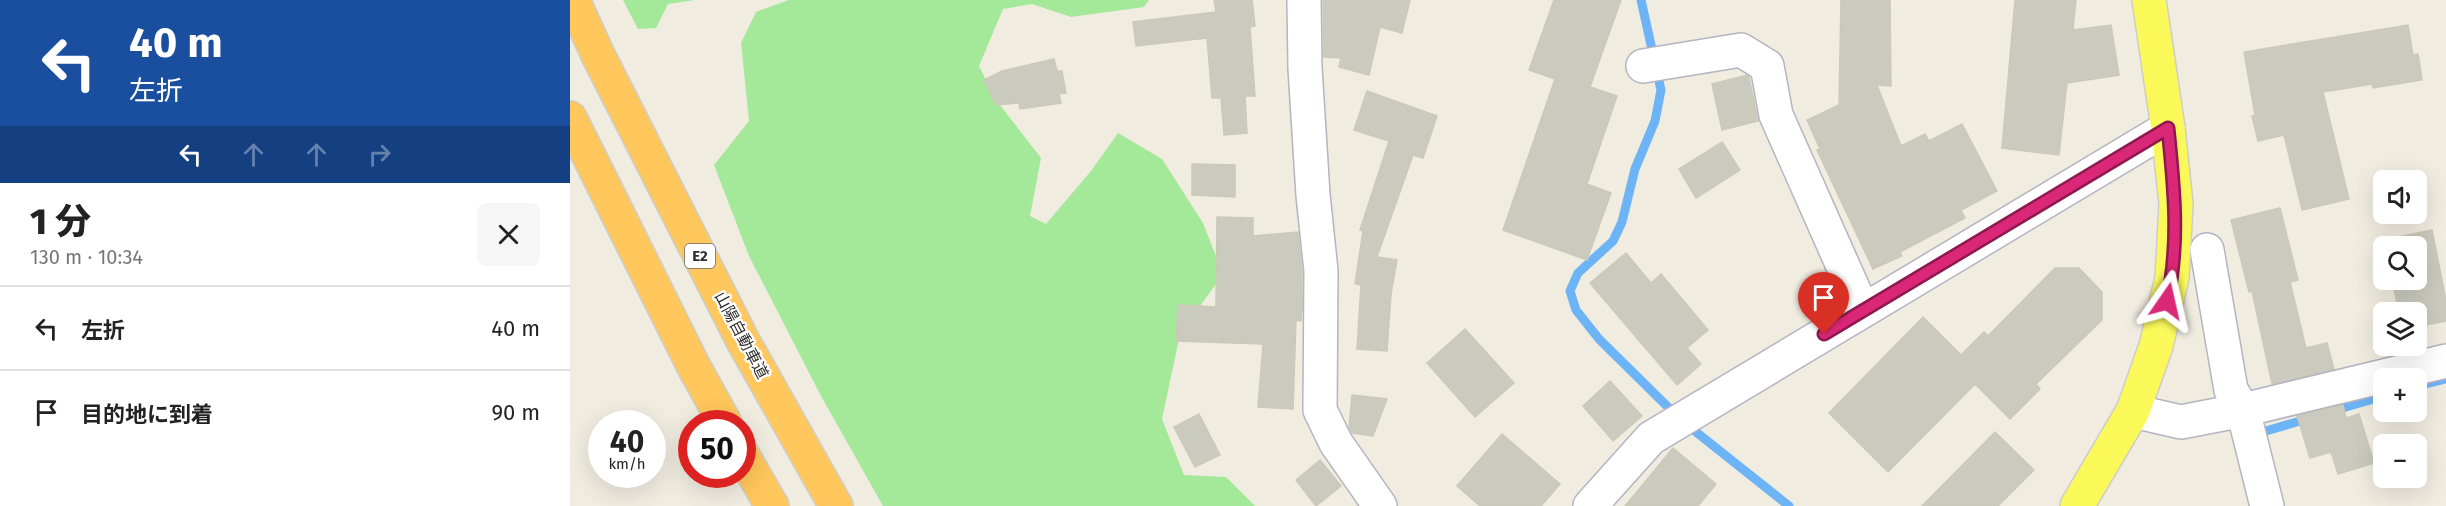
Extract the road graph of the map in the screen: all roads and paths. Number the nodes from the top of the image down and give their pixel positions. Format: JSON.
{"nodes":[{"id":1,"x":573,"y":0,"type":"edge"},
{"id":2,"x":1304,"y":0,"type":"edge"},
{"id":3,"x":2149,"y":0,"type":"edge"},
{"id":4,"x":1643,"y":66,"type":"dead end"},
{"id":5,"x":570,"y":118,"type":"edge"},
{"id":6,"x":2168,"y":128,"type":"junction"},
{"id":7,"x":2207,"y":250,"type":"dead end"},
{"id":8,"x":1863,"y":311,"type":"junction"},
{"id":9,"x":2446,"y":361,"type":"edge"},
{"id":10,"x":718,"y":410,"type":"edge"},
{"id":11,"x":2243,"y":410,"type":"junction"},
{"id":12,"x":2133,"y":411,"type":"junction"},
{"id":13,"x":756,"y":478,"type":"edge"},
{"id":14,"x":772,"y":506,"type":"edge"},
{"id":15,"x":836,"y":506,"type":"edge"},
{"id":16,"x":1380,"y":506,"type":"edge"},
{"id":17,"x":1590,"y":506,"type":"edge"},
{"id":18,"x":2077,"y":506,"type":"edge"},
{"id":19,"x":2267,"y":506,"type":"edge"}],
"edges":[{"from":1,"to":15,"type":"highway","name":"山陽自動車道","number":"E2"},
{"from":2,"to":16,"type":"street"},
{"from":3,"to":6,"type":"main road"},
{"from":4,"to":8,"type":"street"},
{"from":5,"to":10,"type":"highway"},
{"from":6,"to":8,"type":"street"},
{"from":6,"to":12,"type":"main road"},
{"from":7,"to":11,"type":"street"},
{"from":8,"to":17,"type":"street"},
{"from":9,"to":11,"type":"street"},
{"from":11,"to":12,"type":"street"},
{"from":11,"to":19,"type":"street"},
{"from":12,"to":18,"type":"main road"},
{"from":13,"to":14,"type":"highway"}]}
